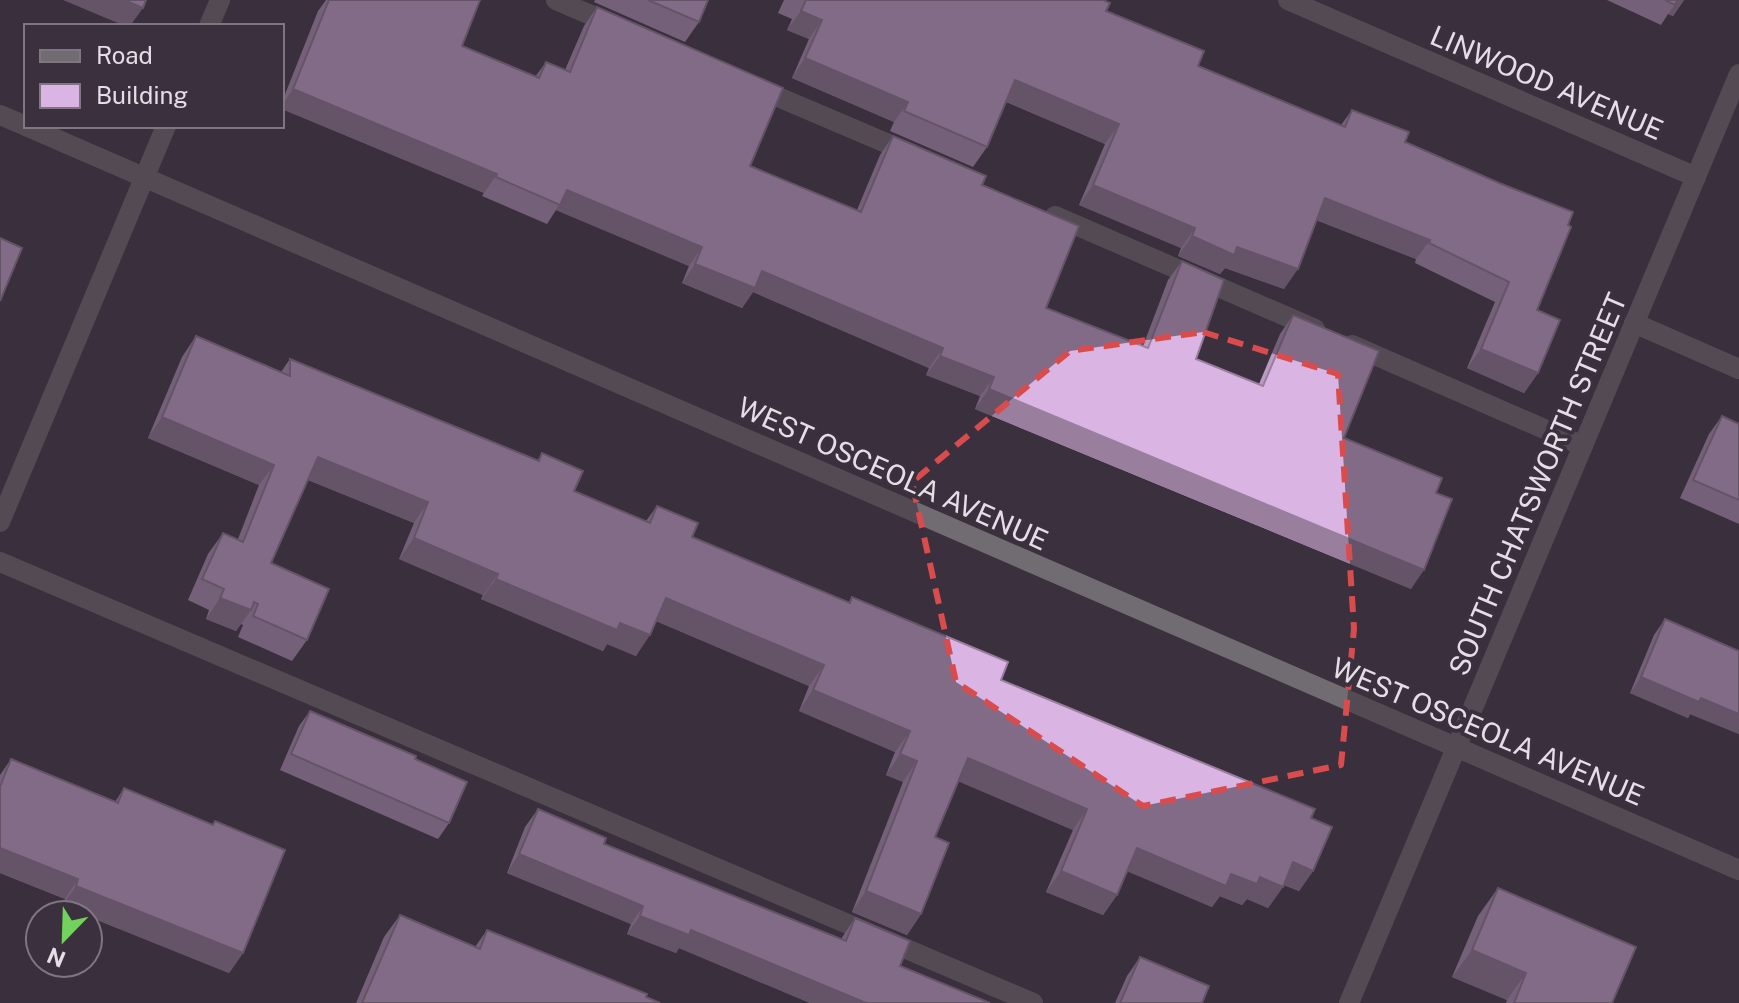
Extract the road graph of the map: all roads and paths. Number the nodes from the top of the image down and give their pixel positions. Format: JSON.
{"nodes":[{"id":1,"x":220,"y":0,"type":"edge"},
{"id":2,"x":556,"y":0,"type":"edge"},
{"id":3,"x":1288,"y":0,"type":"edge"},
{"id":4,"x":210,"y":24,"type":"edge"},
{"id":5,"x":628,"y":31,"type":"edge"},
{"id":6,"x":1739,"y":74,"type":"edge"},
{"id":7,"x":744,"y":82,"type":"edge"},
{"id":8,"x":0,"y":115,"type":"edge"},
{"id":9,"x":24,"y":125,"type":"edge"},
{"id":10,"x":31,"y":128,"type":"edge"},
{"id":11,"x":165,"y":128,"type":"edge"},
{"id":12,"x":933,"y":164,"type":"edge"},
{"id":13,"x":1696,"y":177,"type":"junction"},
{"id":14,"x":144,"y":178,"type":"junction"},
{"id":15,"x":1034,"y":208,"type":"edge"},
{"id":16,"x":1634,"y":323,"type":"junction"},
{"id":17,"x":1739,"y":369,"type":"edge"},
{"id":18,"x":1583,"y":446,"type":"junction"},
{"id":19,"x":0,"y":522,"type":"edge"},
{"id":20,"x":0,"y":562,"type":"edge"},
{"id":21,"x":1456,"y":749,"type":"junction"},
{"id":22,"x":1739,"y":870,"type":"edge"},
{"id":23,"x":1033,"y":1003,"type":"edge"},
{"id":24,"x":1349,"y":1003,"type":"edge"}],
"edges":[{"from":1,"to":4,"type":"street"},
{"from":2,"to":5,"type":"street"},
{"from":3,"to":13,"type":"street","name":"LINWOOD AVENUE"},
{"from":6,"to":13,"type":"street","name":"SOUTH CHATSWORTH STREET"},
{"from":7,"to":12,"type":"street"},
{"from":8,"to":9,"type":"street","name":"WEST OSCEOLA AVENUE"},
{"from":10,"to":14,"type":"street","name":"WEST OSCEOLA AVENUE"},
{"from":11,"to":14,"type":"street"},
{"from":13,"to":16,"type":"street","name":"SOUTH CHATSWORTH STREET"},
{"from":14,"to":19,"type":"street"},
{"from":14,"to":21,"type":"street","name":"WEST OSCEOLA AVENUE"},
{"from":15,"to":18,"type":"street"},
{"from":16,"to":17,"type":"street"},
{"from":16,"to":18,"type":"street","name":"SOUTH CHATSWORTH STREET"},
{"from":18,"to":21,"type":"street","name":"SOUTH CHATSWORTH STREET"},
{"from":20,"to":23,"type":"street"},
{"from":21,"to":22,"type":"street","name":"WEST OSCEOLA AVENUE"},
{"from":21,"to":24,"type":"street","name":"SOUTH CHATSWORTH STREET"}]}
